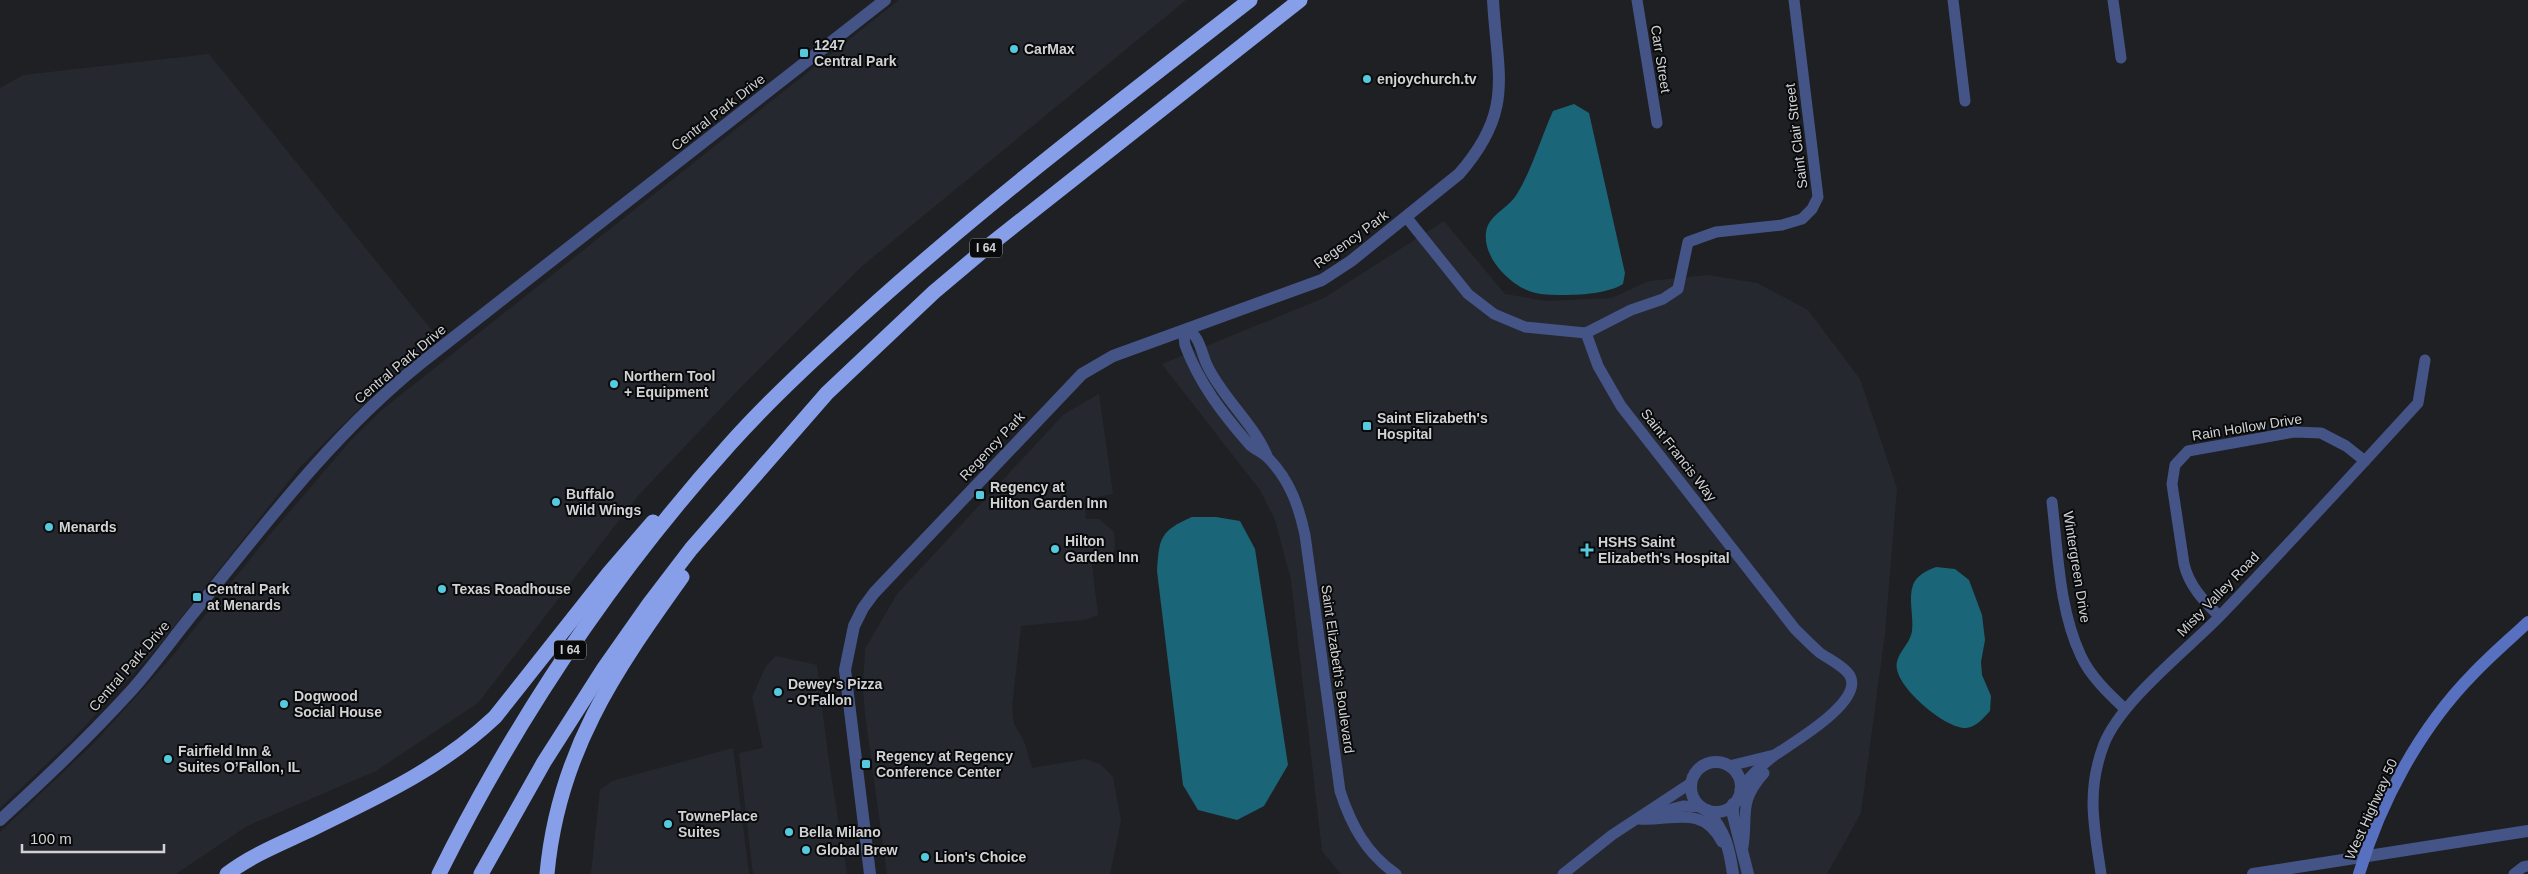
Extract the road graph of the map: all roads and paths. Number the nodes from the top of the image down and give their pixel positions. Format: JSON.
{"nodes":[{"id":1,"x":885,"y":0,"type":"edge"},
{"id":2,"x":1250,"y":0,"type":"edge"},
{"id":3,"x":1300,"y":0,"type":"edge"},
{"id":4,"x":1493,"y":0,"type":"edge"},
{"id":5,"x":1637,"y":0,"type":"edge"},
{"id":6,"x":1794,"y":0,"type":"edge"},
{"id":7,"x":1953,"y":0,"type":"edge"},
{"id":8,"x":2113,"y":0,"type":"edge"},
{"id":9,"x":2121,"y":58,"type":"dead end"},
{"id":10,"x":1965,"y":101,"type":"dead end"},
{"id":11,"x":1657,"y":123,"type":"dead end"},
{"id":12,"x":1407,"y":218,"type":"junction"},
{"id":13,"x":1186,"y":329,"type":"junction"},
{"id":14,"x":1586,"y":333,"type":"junction"},
{"id":15,"x":2425,"y":360,"type":"dead end"},
{"id":16,"x":730,"y":444,"type":"junction"},
{"id":17,"x":2365,"y":461,"type":"junction"},
{"id":18,"x":2052,"y":502,"type":"dead end"},
{"id":19,"x":706,"y":534,"type":"junction"},
{"id":20,"x":2220,"y":616,"type":"junction"},
{"id":21,"x":2528,"y":622,"type":"edge"},
{"id":22,"x":2125,"y":709,"type":"junction"},
{"id":23,"x":1787,"y":748,"type":"junction"},
{"id":24,"x":1774,"y":756,"type":"junction"},
{"id":25,"x":1729,"y":766,"type":"junction"},
{"id":26,"x":1691,"y":783,"type":"junction"},
{"id":27,"x":1740,"y":790,"type":"junction"},
{"id":28,"x":1733,"y":804,"type":"junction"},
{"id":29,"x":1705,"y":809,"type":"junction"},
{"id":30,"x":1644,"y":816,"type":"junction"},
{"id":31,"x":0,"y":820,"type":"edge"},
{"id":32,"x":2528,"y":831,"type":"edge"},
{"id":33,"x":1743,"y":848,"type":"junction"},
{"id":34,"x":1730,"y":853,"type":"junction"},
{"id":35,"x":2364,"y":857,"type":"junction"},
{"id":36,"x":2528,"y":866,"type":"edge"},
{"id":37,"x":227,"y":874,"type":"edge"},
{"id":38,"x":439,"y":874,"type":"edge"},
{"id":39,"x":481,"y":874,"type":"edge"},
{"id":40,"x":547,"y":874,"type":"edge"},
{"id":41,"x":870,"y":874,"type":"edge"},
{"id":42,"x":1396,"y":874,"type":"edge"},
{"id":43,"x":1563,"y":874,"type":"edge"},
{"id":44,"x":1733,"y":874,"type":"edge"},
{"id":45,"x":1748,"y":874,"type":"edge"},
{"id":46,"x":2101,"y":874,"type":"edge"},
{"id":47,"x":2253,"y":874,"type":"edge"},
{"id":48,"x":2359,"y":874,"type":"edge"},
{"id":49,"x":2514,"y":874,"type":"edge"}],
"edges":[{"from":1,"to":31,"type":"street","name":"Central Park Drive"},
{"from":2,"to":16,"type":"highway","number":"I 64"},
{"from":3,"to":19,"type":"highway","number":"I 64"},
{"from":4,"to":12,"type":"street","name":"Regency Park"},
{"from":5,"to":11,"type":"street","name":"Carr Street"},
{"from":6,"to":14,"type":"street","name":"Saint Clair Street"},
{"from":7,"to":10,"type":"street"},
{"from":8,"to":9,"type":"street"},
{"from":12,"to":13,"type":"street","name":"Regency Park"},
{"from":12,"to":14,"type":"street"},
{"from":13,"to":41,"type":"street","name":"Regency Park"},
{"from":13,"to":42,"type":"street","name":"Saint Elizabeth's Boulevard"},
{"from":14,"to":23,"type":"street","name":"Saint Francis Way"},
{"from":15,"to":17,"type":"street","name":"Misty Valley Road"},
{"from":16,"to":37,"type":"highway"},
{"from":16,"to":38,"type":"highway","number":"I 64"},
{"from":17,"to":20,"type":"street","name":"Misty Valley Road"},
{"from":17,"to":20,"type":"street","name":"Rain Hollow Drive"},
{"from":18,"to":22,"type":"street","name":"Wintergreen Drive"},
{"from":19,"to":39,"type":"highway","number":"I 64"},
{"from":19,"to":40,"type":"highway"},
{"from":20,"to":22,"type":"street","name":"Misty Valley Road"},
{"from":21,"to":35,"type":"main road","name":"West Highway 50"},
{"from":22,"to":46,"type":"street","name":"Misty Valley Road"},
{"from":23,"to":24,"type":"street","name":"Saint Francis Way"},
{"from":23,"to":33,"type":"street","name":"Saint Francis Way"},
{"from":24,"to":25,"type":"street","name":"Saint Francis Way"},
{"from":24,"to":27,"type":"street","name":"Saint Francis Way"},
{"from":25,"to":26,"type":"street"},
{"from":25,"to":27,"type":"street"},
{"from":26,"to":29,"type":"street"},
{"from":26,"to":30,"type":"street"},
{"from":27,"to":28,"type":"street"},
{"from":28,"to":29,"type":"street"},
{"from":28,"to":33,"type":"street"},
{"from":29,"to":30,"type":"street"},
{"from":29,"to":34,"type":"street"},
{"from":30,"to":34,"type":"street"},
{"from":30,"to":43,"type":"street"},
{"from":32,"to":35,"type":"street"},
{"from":33,"to":45,"type":"street"},
{"from":34,"to":44,"type":"street"},
{"from":35,"to":47,"type":"street"},
{"from":35,"to":48,"type":"main road","name":"West Highway 50"},
{"from":36,"to":49,"type":"street"}]}
